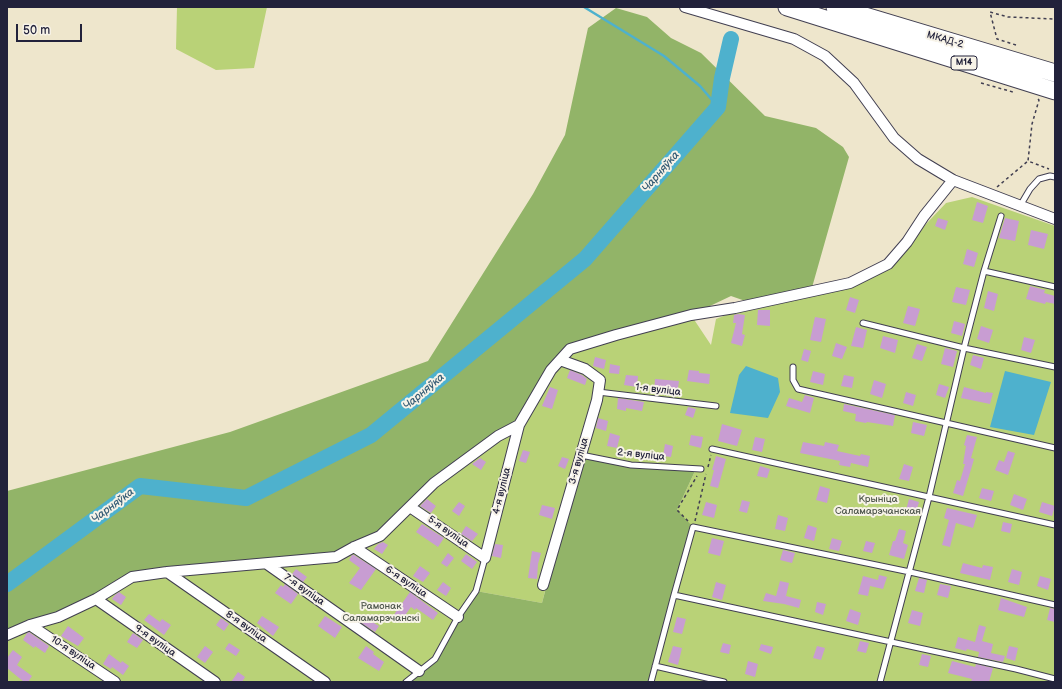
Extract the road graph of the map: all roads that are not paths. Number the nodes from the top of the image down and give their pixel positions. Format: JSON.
{"nodes":[{"id":1,"x":685,"y":7,"type":"edge"},
{"id":2,"x":786,"y":7,"type":"edge"},
{"id":3,"x":835,"y":7,"type":"edge"},
{"id":4,"x":856,"y":7,"type":"edge"},
{"id":5,"x":893,"y":25,"type":"junction"},
{"id":6,"x":1055,"y":73,"type":"edge"},
{"id":7,"x":1055,"y":91,"type":"edge"},
{"id":8,"x":1055,"y":177,"type":"edge"},
{"id":9,"x":953,"y":180,"type":"junction"},
{"id":10,"x":1020,"y":206,"type":"junction"},
{"id":11,"x":1001,"y":216,"type":"dead end"},
{"id":12,"x":1055,"y":219,"type":"edge"},
{"id":13,"x":984,"y":271,"type":"junction"},
{"id":14,"x":1055,"y":287,"type":"edge"},
{"id":15,"x":863,"y":323,"type":"dead end"},
{"id":16,"x":964,"y":348,"type":"junction"},
{"id":17,"x":560,"y":360,"type":"junction"},
{"id":18,"x":793,"y":367,"type":"dead end"},
{"id":19,"x":1055,"y":367,"type":"edge"},
{"id":20,"x":598,"y":392,"type":"junction"},
{"id":21,"x":716,"y":406,"type":"dead end"},
{"id":22,"x":946,"y":422,"type":"junction"},
{"id":23,"x":519,"y":425,"type":"junction"},
{"id":24,"x":1055,"y":448,"type":"edge"},
{"id":25,"x":712,"y":449,"type":"road end"},
{"id":26,"x":581,"y":455,"type":"junction"},
{"id":27,"x":701,"y":469,"type":"road end"},
{"id":28,"x":929,"y":498,"type":"junction"},
{"id":29,"x":410,"y":507,"type":"junction"},
{"id":30,"x":1055,"y":525,"type":"edge"},
{"id":31,"x":354,"y":547,"type":"junction"},
{"id":32,"x":485,"y":558,"type":"junction"},
{"id":33,"x":267,"y":564,"type":"junction"},
{"id":34,"x":167,"y":572,"type":"junction"},
{"id":35,"x":910,"y":572,"type":"junction"},
{"id":36,"x":543,"y":585,"type":"dead end"},
{"id":37,"x":674,"y":595,"type":"junction"},
{"id":38,"x":96,"y":599,"type":"junction"},
{"id":39,"x":1055,"y":605,"type":"edge"},
{"id":40,"x":458,"y":617,"type":"junction"},
{"id":41,"x":30,"y":625,"type":"junction"},
{"id":42,"x":7,"y":635,"type":"edge"},
{"id":43,"x":890,"y":642,"type":"junction"},
{"id":44,"x":655,"y":666,"type":"junction"},
{"id":45,"x":419,"y":671,"type":"junction"},
{"id":46,"x":1055,"y":679,"type":"edge"},
{"id":47,"x":115,"y":682,"type":"edge"},
{"id":48,"x":215,"y":682,"type":"edge"},
{"id":49,"x":324,"y":682,"type":"edge"},
{"id":50,"x":406,"y":682,"type":"edge"},
{"id":51,"x":651,"y":682,"type":"edge"},
{"id":52,"x":724,"y":682,"type":"edge"},
{"id":53,"x":880,"y":682,"type":"edge"}],
"edges":[{"from":1,"to":9,"type":"street"},
{"from":2,"to":7,"type":"highway","number":"М14"},
{"from":3,"to":5,"type":"highway","name":"МКАД-2","number":"М14"},
{"from":4,"to":5,"type":"highway"},
{"from":5,"to":6,"type":"highway","name":"МКАД-2","number":"М14"},
{"from":8,"to":10,"type":"lane"},
{"from":9,"to":10,"type":"street"},
{"from":9,"to":17,"type":"street","name":"4-я вуліца"},
{"from":10,"to":12,"type":"street"},
{"from":11,"to":13,"type":"lane"},
{"from":13,"to":14,"type":"lane"},
{"from":13,"to":16,"type":"lane"},
{"from":15,"to":16,"type":"lane"},
{"from":16,"to":19,"type":"lane"},
{"from":16,"to":22,"type":"lane"},
{"from":17,"to":20,"type":"street","name":"3-я вуліца"},
{"from":17,"to":23,"type":"street","name":"4-я вуліца"},
{"from":18,"to":22,"type":"lane"},
{"from":20,"to":21,"type":"lane","name":"1-я вуліца"},
{"from":20,"to":26,"type":"street","name":"3-я вуліца"},
{"from":22,"to":24,"type":"lane"},
{"from":22,"to":28,"type":"lane"},
{"from":23,"to":29,"type":"street"},
{"from":23,"to":32,"type":"street","name":"4-я вуліца"},
{"from":25,"to":28,"type":"lane"},
{"from":26,"to":27,"type":"lane","name":"2-я вуліца"},
{"from":26,"to":36,"type":"street","name":"3-я вуліца"},
{"from":28,"to":30,"type":"lane"},
{"from":28,"to":35,"type":"lane"},
{"from":29,"to":31,"type":"street"},
{"from":29,"to":32,"type":"street","name":"5-я вуліца"},
{"from":31,"to":33,"type":"street"},
{"from":31,"to":40,"type":"street","name":"6-я вуліца"},
{"from":32,"to":40,"type":"lane"},
{"from":33,"to":34,"type":"street"},
{"from":33,"to":45,"type":"street","name":"7-я вуліца"},
{"from":34,"to":38,"type":"street"},
{"from":34,"to":49,"type":"street","name":"8-я вуліца"},
{"from":35,"to":37,"type":"lane"},
{"from":35,"to":39,"type":"lane"},
{"from":35,"to":43,"type":"lane"},
{"from":37,"to":43,"type":"lane"},
{"from":37,"to":44,"type":"lane"},
{"from":38,"to":41,"type":"street"},
{"from":38,"to":48,"type":"street","name":"9-я вуліца"},
{"from":40,"to":45,"type":"lane"},
{"from":41,"to":42,"type":"street"},
{"from":41,"to":47,"type":"street","name":"10-я вуліца"},
{"from":43,"to":46,"type":"lane"},
{"from":43,"to":53,"type":"lane"},
{"from":44,"to":51,"type":"lane"},
{"from":44,"to":52,"type":"lane"},
{"from":45,"to":50,"type":"lane"}]}
